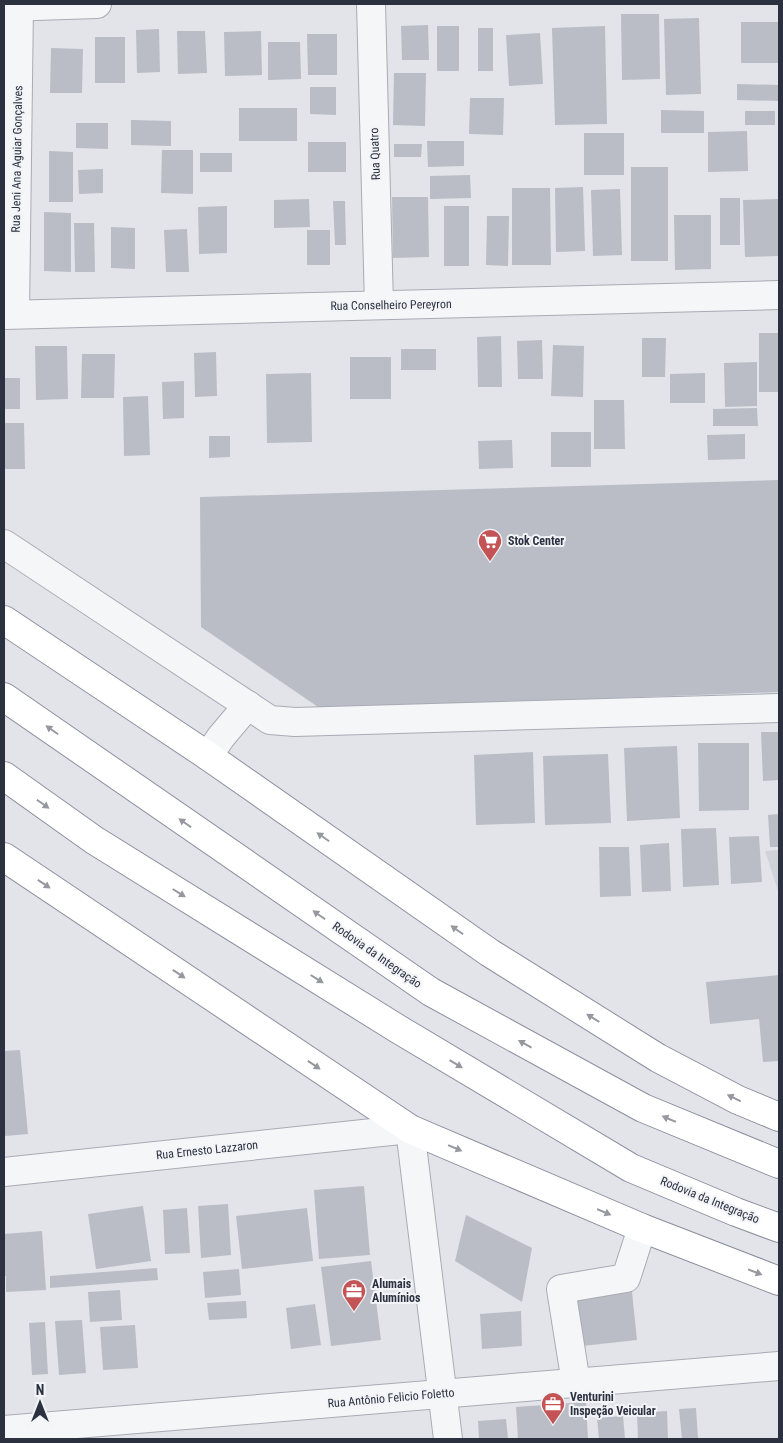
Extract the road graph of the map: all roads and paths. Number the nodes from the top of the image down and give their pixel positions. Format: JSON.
{"nodes":[{"id":1,"x":97,"y":4,"type":"edge"},
{"id":2,"x":371,"y":4,"type":"edge"},
{"id":3,"x":14,"y":6,"type":"edge"},
{"id":4,"x":779,"y":295,"type":"edge"},
{"id":5,"x":379,"y":305,"type":"junction"},
{"id":6,"x":10,"y":314,"type":"edge"},
{"id":7,"x":4,"y":544,"type":"edge"},
{"id":8,"x":4,"y":620,"type":"edge"},
{"id":9,"x":4,"y":698,"type":"edge"},
{"id":10,"x":248,"y":706,"type":"junction"},
{"id":11,"x":779,"y":708,"type":"edge"},
{"id":12,"x":208,"y":756,"type":"junction"},
{"id":13,"x":4,"y":776,"type":"edge"},
{"id":14,"x":4,"y":857,"type":"edge"},
{"id":15,"x":779,"y":1117,"type":"edge"},
{"id":16,"x":410,"y":1129,"type":"junction"},
{"id":17,"x":779,"y":1164,"type":"edge"},
{"id":18,"x":4,"y":1172,"type":"edge"},
{"id":19,"x":642,"y":1228,"type":"junction"},
{"id":20,"x":779,"y":1228,"type":"edge"},
{"id":21,"x":779,"y":1280,"type":"edge"},
{"id":22,"x":779,"y":1366,"type":"edge"},
{"id":23,"x":576,"y":1383,"type":"junction"},
{"id":24,"x":442,"y":1394,"type":"junction"},
{"id":25,"x":4,"y":1430,"type":"edge"},
{"id":26,"x":448,"y":1439,"type":"edge"}],
"edges":[{"from":1,"to":3,"type":"street"},
{"from":2,"to":5,"type":"street","name":"Rua Quatro"},
{"from":3,"to":6,"type":"street","name":"Rua Jeni Ana Aguiar Gonçalves"},
{"from":4,"to":5,"type":"street","name":"Rua Conselheiro Pereyron"},
{"from":5,"to":6,"type":"street","name":"Rua Conselheiro Pereyron"},
{"from":7,"to":10,"type":"street"},
{"from":8,"to":12,"type":"highway"},
{"from":17,"to":9,"type":"highway","name":"Rodovia da Integração","one_way":true},
{"from":10,"to":11,"type":"street"},
{"from":10,"to":12,"type":"street"},
{"from":15,"to":12,"type":"highway","one_way":true},
{"from":13,"to":20,"type":"highway","name":"Rodovia da Integração","one_way":true},
{"from":14,"to":16,"type":"highway","one_way":true},
{"from":16,"to":18,"type":"street","name":"Rua Ernesto Lazzaron"},
{"from":16,"to":19,"type":"highway","one_way":true},
{"from":16,"to":24,"type":"street"},
{"from":19,"to":21,"type":"highway","one_way":true},
{"from":19,"to":23,"type":"street"},
{"from":22,"to":23,"type":"street","name":"Rua Antônio Felicio Foletto"},
{"from":23,"to":24,"type":"street","name":"Rua Antônio Felicio Foletto"},
{"from":24,"to":25,"type":"street","name":"Rua Antônio Felicio Foletto"},
{"from":24,"to":26,"type":"street"}]}
